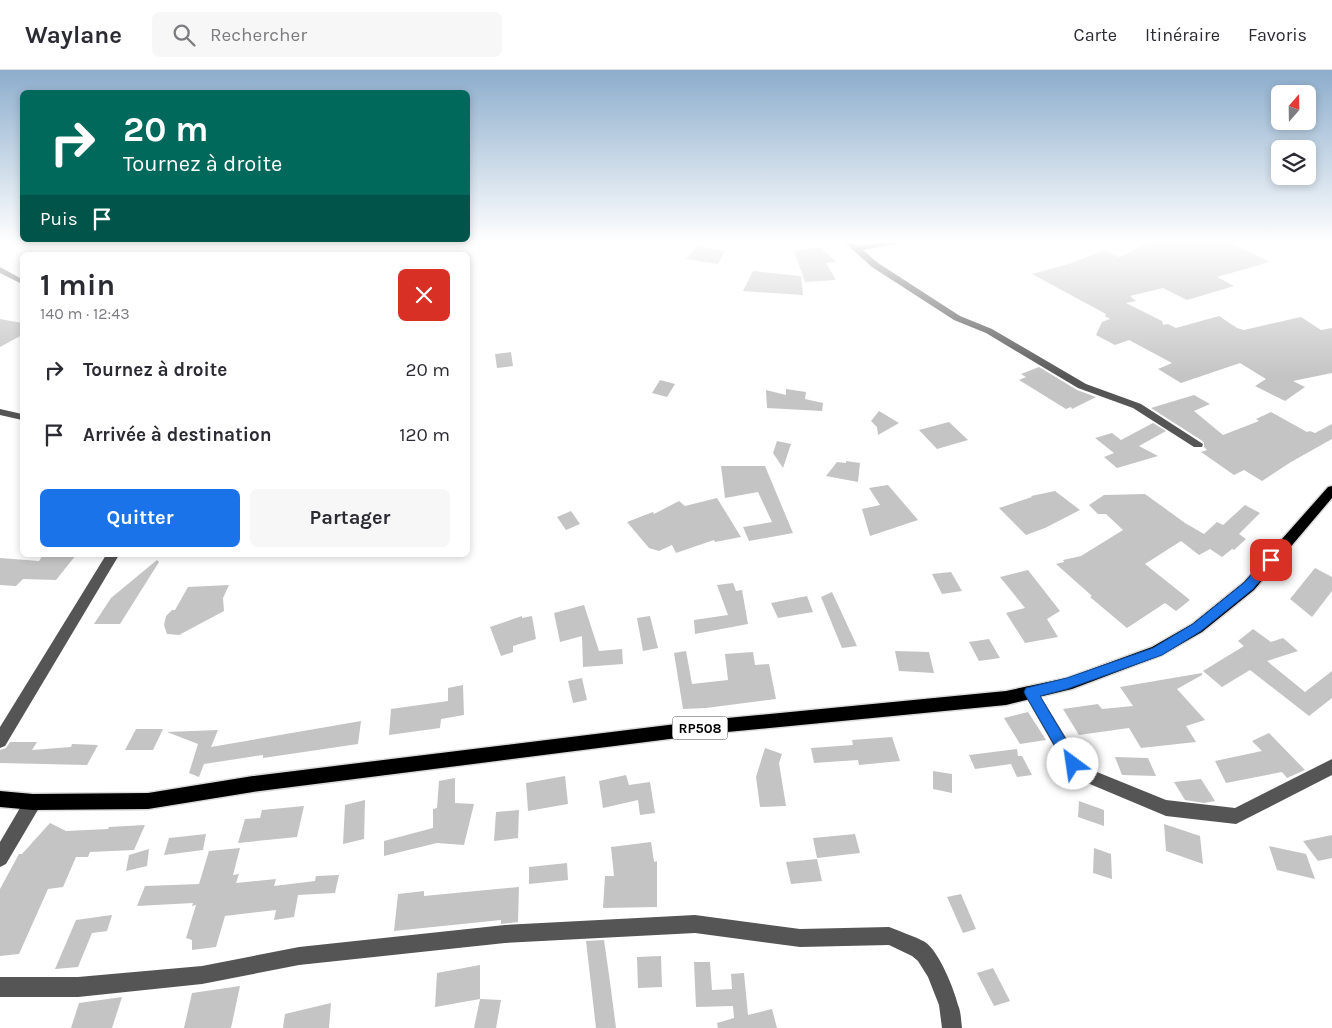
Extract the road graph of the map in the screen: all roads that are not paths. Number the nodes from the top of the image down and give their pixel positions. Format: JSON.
{"nodes":[{"id":1,"x":909,"y":287,"type":"edge"},
{"id":2,"x":0,"y":412,"type":"edge"},
{"id":3,"x":20,"y":417,"type":"edge"},
{"id":4,"x":1198,"y":444,"type":"dead end"},
{"id":5,"x":1332,"y":490,"type":"edge"},
{"id":6,"x":112,"y":557,"type":"edge"},
{"id":7,"x":1030,"y":692,"type":"junction"},
{"id":8,"x":0,"y":741,"type":"edge"},
{"id":9,"x":1332,"y":767,"type":"edge"},
{"id":10,"x":0,"y":799,"type":"edge"},
{"id":11,"x":33,"y":802,"type":"junction"},
{"id":12,"x":0,"y":858,"type":"edge"},
{"id":13,"x":0,"y":987,"type":"edge"},
{"id":14,"x":952,"y":1028,"type":"edge"}],
"edges":[{"from":1,"to":4,"type":"street"},
{"from":2,"to":3,"type":"street"},
{"from":5,"to":7,"type":"main road","number":"RP508"},
{"from":6,"to":8,"type":"street"},
{"from":7,"to":9,"type":"street"},
{"from":7,"to":11,"type":"main road","number":"RP508"},
{"from":10,"to":11,"type":"main road","number":"RP508"},
{"from":11,"to":12,"type":"street"},
{"from":13,"to":14,"type":"street"}]}
